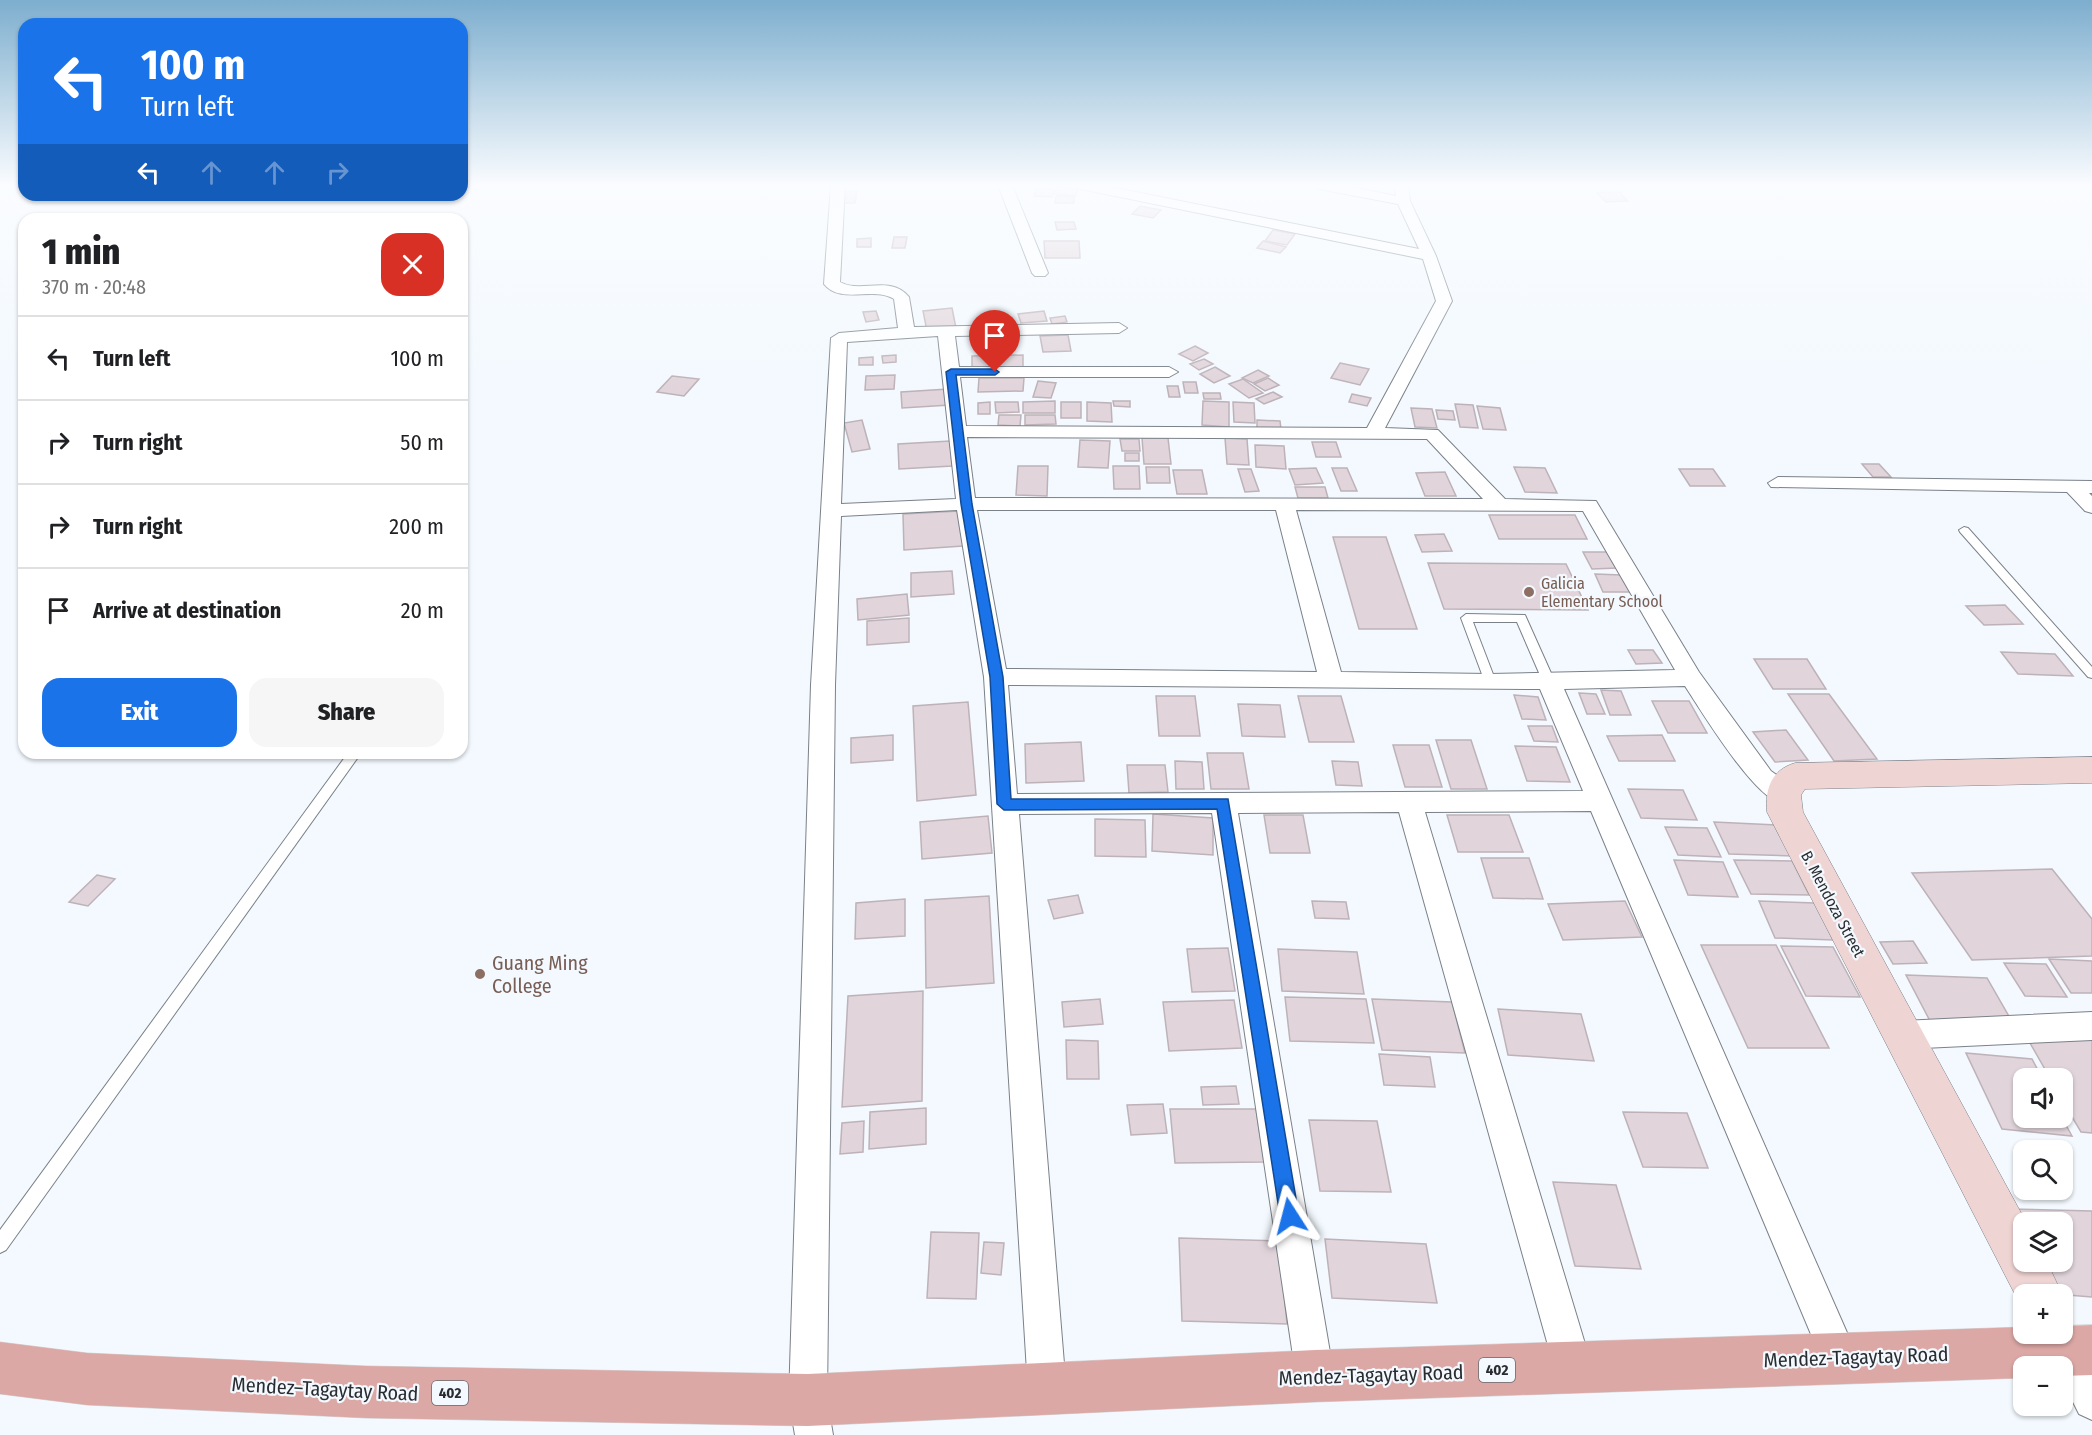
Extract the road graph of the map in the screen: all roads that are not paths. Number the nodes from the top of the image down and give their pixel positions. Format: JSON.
{"nodes":[{"id":1,"x":834,"y":252,"type":"edge"},
{"id":2,"x":1032,"y":252,"type":"edge"},
{"id":3,"x":1409,"y":252,"type":"edge"},
{"id":4,"x":1427,"y":252,"type":"edge"},
{"id":5,"x":1429,"y":256,"type":"junction"},
{"id":6,"x":1040,"y":273,"type":"dead end"},
{"id":7,"x":1119,"y":328,"type":"dead end"},
{"id":8,"x":907,"y":332,"type":"junction"},
{"id":9,"x":946,"y":333,"type":"junction"},
{"id":10,"x":951,"y":372,"type":"junction"},
{"id":11,"x":1169,"y":372,"type":"dead end"},
{"id":12,"x":958,"y":432,"type":"junction"},
{"id":13,"x":1373,"y":433,"type":"junction"},
{"id":14,"x":1779,"y":483,"type":"dead end"},
{"id":15,"x":2082,"y":487,"type":"edge"},
{"id":16,"x":966,"y":504,"type":"junction"},
{"id":17,"x":1284,"y":504,"type":"junction"},
{"id":18,"x":1500,"y":505,"type":"junction"},
{"id":19,"x":2092,"y":507,"type":"edge"},
{"id":20,"x":831,"y":510,"type":"junction"},
{"id":21,"x":1964,"y":530,"type":"dead end"},
{"id":22,"x":2092,"y":674,"type":"edge"},
{"id":23,"x":996,"y":677,"type":"junction"},
{"id":24,"x":1691,"y":678,"type":"junction"},
{"id":25,"x":1331,"y":680,"type":"junction"},
{"id":26,"x":1490,"y":682,"type":"junction"},
{"id":27,"x":1549,"y":682,"type":"junction"},
{"id":28,"x":351,"y":759,"type":"edge"},
{"id":29,"x":2092,"y":770,"type":"edge"},
{"id":30,"x":1783,"y":793,"type":"junction"},
{"id":31,"x":1600,"y":801,"type":"junction"},
{"id":32,"x":1223,"y":803,"type":"junction"},
{"id":33,"x":1409,"y":803,"type":"junction"},
{"id":34,"x":1004,"y":804,"type":"junction"},
{"id":35,"x":2092,"y":1026,"type":"edge"},
{"id":36,"x":1902,"y":1035,"type":"junction"},
{"id":37,"x":0,"y":1244,"type":"edge"},
{"id":38,"x":2033,"y":1284,"type":"edge"},
{"id":39,"x":2073,"y":1345,"type":"edge"},
{"id":40,"x":1839,"y":1358,"type":"junction"},
{"id":41,"x":1573,"y":1367,"type":"junction"},
{"id":42,"x":0,"y":1368,"type":"edge"},
{"id":43,"x":1315,"y":1376,"type":"junction"},
{"id":44,"x":1047,"y":1388,"type":"junction"},
{"id":45,"x":902,"y":1396,"type":"joint"},
{"id":46,"x":2092,"y":1401,"type":"edge"},
{"id":47,"x":811,"y":1418,"type":"edge"}],
"edges":[{"from":1,"to":8,"type":"street"},
{"from":2,"to":6,"type":"street"},
{"from":3,"to":5,"type":"street"},
{"from":4,"to":5,"type":"street"},
{"from":5,"to":13,"type":"street"},
{"from":7,"to":9,"type":"street"},
{"from":8,"to":9,"type":"street"},
{"from":8,"to":20,"type":"street"},
{"from":9,"to":10,"type":"street"},
{"from":10,"to":11,"type":"street"},
{"from":10,"to":12,"type":"street"},
{"from":12,"to":13,"type":"street"},
{"from":12,"to":16,"type":"street"},
{"from":13,"to":18,"type":"street"},
{"from":14,"to":15,"type":"street"},
{"from":15,"to":19,"type":"street"},
{"from":16,"to":17,"type":"street"},
{"from":16,"to":20,"type":"street"},
{"from":16,"to":23,"type":"street"},
{"from":17,"to":18,"type":"street"},
{"from":17,"to":25,"type":"street"},
{"from":18,"to":24,"type":"street"},
{"from":20,"to":47,"type":"street"},
{"from":21,"to":22,"type":"lane"},
{"from":23,"to":25,"type":"street"},
{"from":23,"to":34,"type":"street"},
{"from":24,"to":27,"type":"street"},
{"from":24,"to":30,"type":"street"},
{"from":25,"to":26,"type":"street"},
{"from":26,"to":27,"type":"street"},
{"from":26,"to":27,"type":"lane"},
{"from":27,"to":31,"type":"street"},
{"from":28,"to":37,"type":"lane"},
{"from":29,"to":30,"type":"street"},
{"from":30,"to":36,"type":"street","name":"B. Mendoza Street"},
{"from":31,"to":33,"type":"street"},
{"from":31,"to":40,"type":"street"},
{"from":32,"to":33,"type":"street"},
{"from":32,"to":34,"type":"street"},
{"from":32,"to":43,"type":"street"},
{"from":33,"to":41,"type":"street"},
{"from":34,"to":44,"type":"street"},
{"from":35,"to":36,"type":"street"},
{"from":36,"to":38,"type":"street","name":"B. Mendoza Street"},
{"from":39,"to":40,"type":"main road","name":"Mendez-Tagaytay Road","number":"402"},
{"from":39,"to":46,"type":"street"},
{"from":40,"to":41,"type":"main road","name":"Mendez-Tagaytay Road","number":"402"},
{"from":41,"to":43,"type":"main road","name":"Mendez-Tagaytay Road","number":"402"},
{"from":42,"to":47,"type":"main road","name":"Mendez–Tagaytay Road","number":"402"},
{"from":43,"to":44,"type":"main road","name":"Mendez-Tagaytay Road","number":"402"},
{"from":44,"to":45,"type":"main road","name":"Mendez-Tagaytay Road","number":"402"},
{"from":45,"to":47,"type":"main road","name":"Mendez–Tagaytay Road","number":"402"}]}
